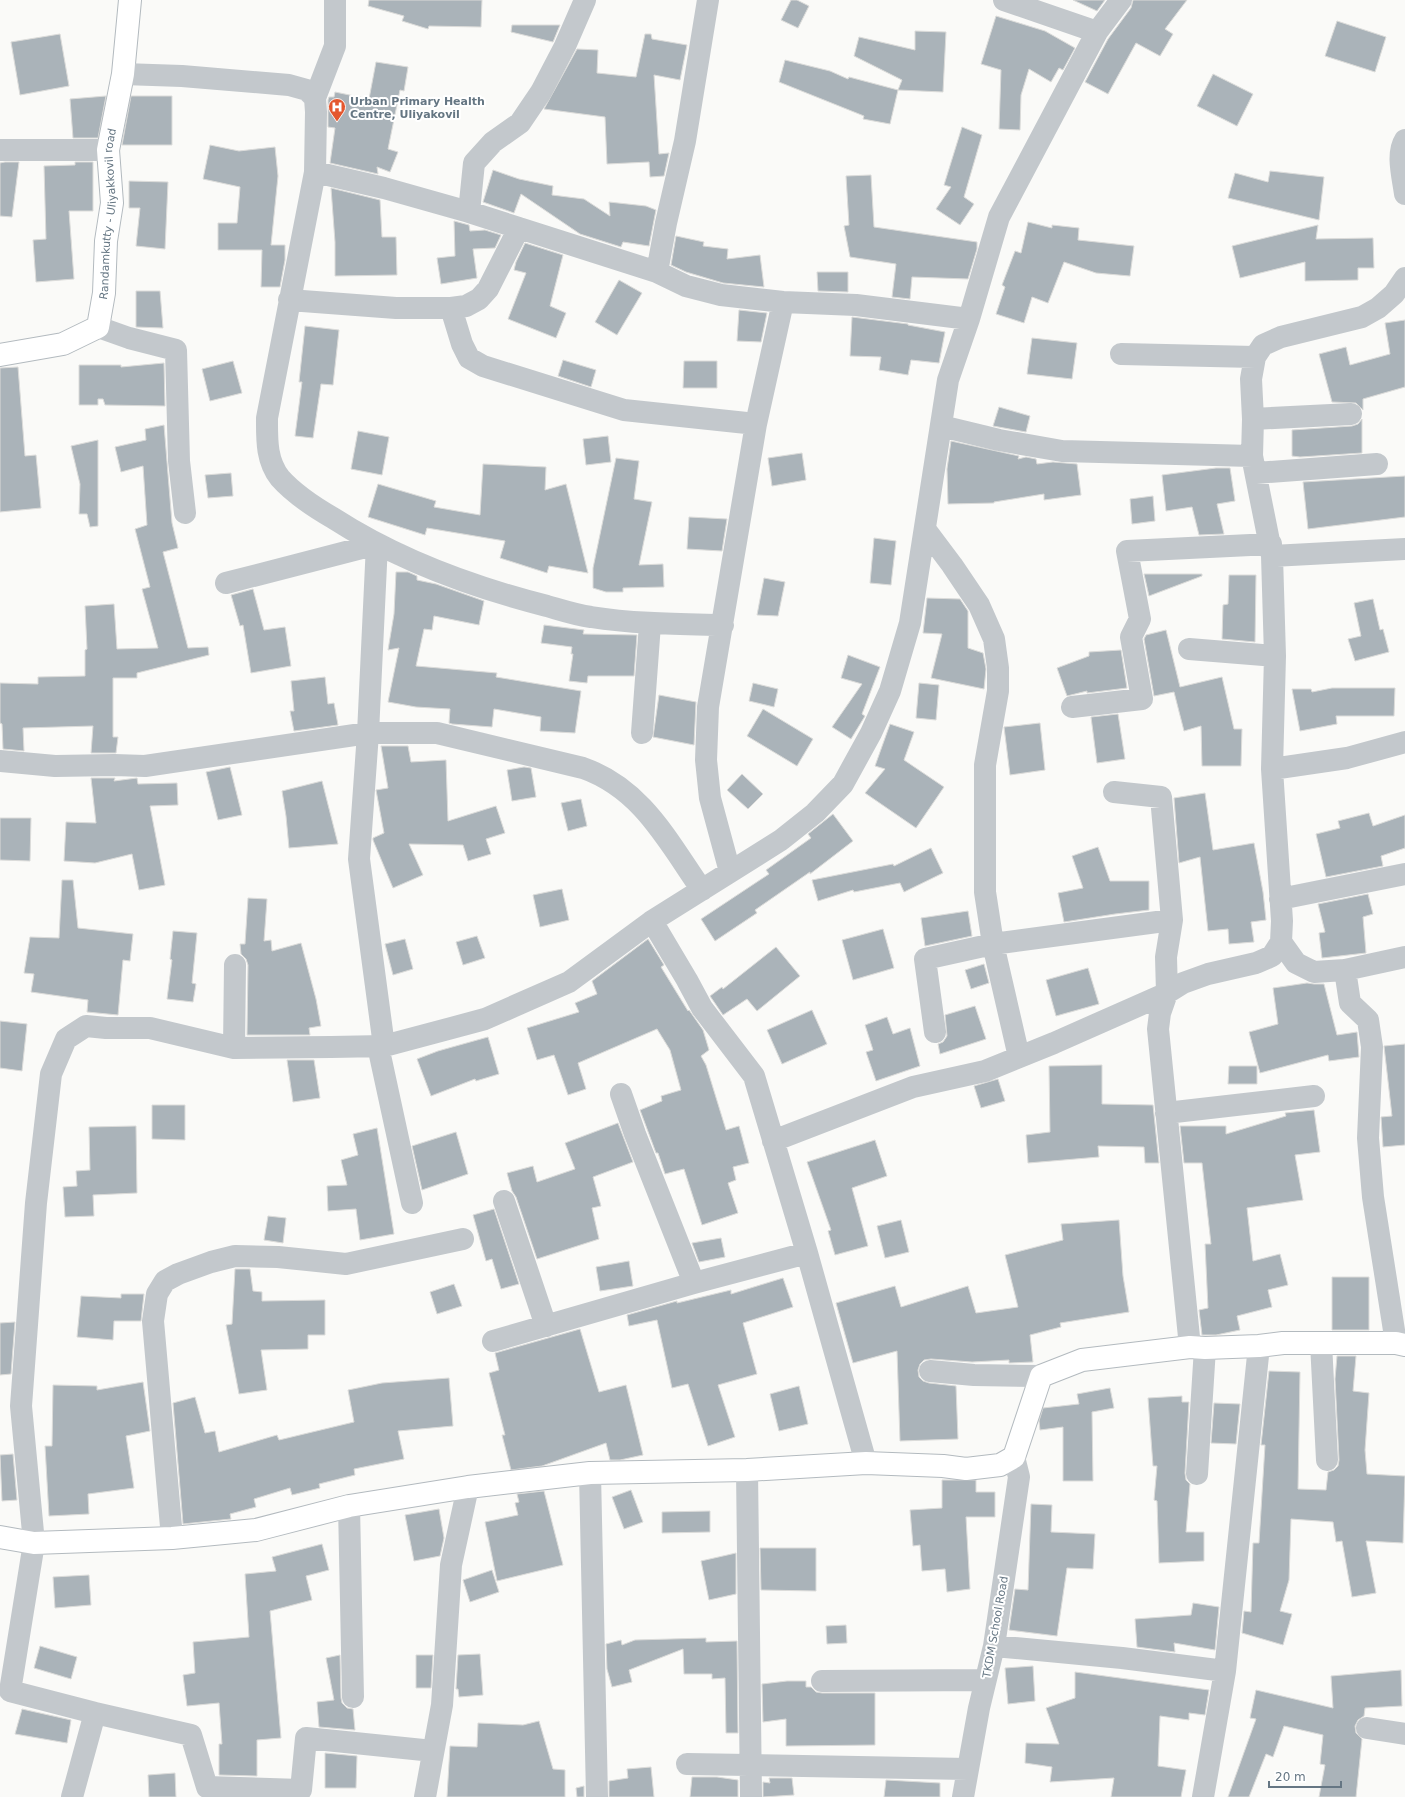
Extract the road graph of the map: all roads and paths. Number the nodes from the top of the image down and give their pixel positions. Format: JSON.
{"nodes":[{"id":1,"x":130,"y":0,"type":"edge"},
{"id":2,"x":335,"y":0,"type":"edge"},
{"id":3,"x":585,"y":0,"type":"edge"},
{"id":4,"x":708,"y":0,"type":"edge"},
{"id":5,"x":1004,"y":0,"type":"edge"},
{"id":6,"x":1121,"y":0,"type":"edge"},
{"id":7,"x":1097,"y":32,"type":"junction"},
{"id":8,"x":123,"y":74,"type":"junction"},
{"id":9,"x":315,"y":98,"type":"junction"},
{"id":10,"x":1405,"y":140,"type":"edge"},
{"id":11,"x":0,"y":150,"type":"edge"},
{"id":12,"x":108,"y":150,"type":"junction"},
{"id":13,"x":315,"y":172,"type":"junction"},
{"id":14,"x":1405,"y":194,"type":"edge"},
{"id":15,"x":469,"y":212,"type":"junction"},
{"id":16,"x":519,"y":228,"type":"junction"},
{"id":17,"x":657,"y":272,"type":"junction"},
{"id":18,"x":1405,"y":278,"type":"edge"},
{"id":19,"x":289,"y":300,"type":"junction"},
{"id":20,"x":783,"y":302,"type":"junction"},
{"id":21,"x":451,"y":308,"type":"junction"},
{"id":22,"x":969,"y":319,"type":"junction"},
{"id":23,"x":98,"y":327,"type":"junction"},
{"id":24,"x":1121,"y":354,"type":"dead end"},
{"id":25,"x":0,"y":355,"type":"edge"},
{"id":26,"x":1255,"y":357,"type":"junction"},
{"id":27,"x":1351,"y":414,"type":"dead end"},
{"id":28,"x":1253,"y":419,"type":"junction"},
{"id":29,"x":756,"y":424,"type":"junction"},
{"id":30,"x":941,"y":426,"type":"junction"},
{"id":31,"x":1377,"y":464,"type":"dead end"},
{"id":32,"x":1254,"y":465,"type":"junction"},
{"id":33,"x":185,"y":513,"type":"dead end"},
{"id":34,"x":925,"y":529,"type":"junction"},
{"id":35,"x":377,"y":544,"type":"junction"},
{"id":36,"x":1405,"y":549,"type":"edge"},
{"id":37,"x":1271,"y":550,"type":"junction"},
{"id":38,"x":226,"y":583,"type":"dead end"},
{"id":39,"x":650,"y":624,"type":"junction"},
{"id":40,"x":723,"y":625,"type":"junction"},
{"id":41,"x":1189,"y":649,"type":"dead end"},
{"id":42,"x":1275,"y":656,"type":"junction"},
{"id":43,"x":1072,"y":707,"type":"dead end"},
{"id":44,"x":642,"y":732,"type":"dead end"},
{"id":45,"x":368,"y":734,"type":"junction"},
{"id":46,"x":1405,"y":742,"type":"edge"},
{"id":47,"x":0,"y":762,"type":"edge"},
{"id":48,"x":1272,"y":769,"type":"junction"},
{"id":49,"x":1114,"y":792,"type":"dead end"},
{"id":50,"x":730,"y":872,"type":"junction"},
{"id":51,"x":1405,"y":874,"type":"edge"},
{"id":52,"x":702,"y":890,"type":"junction"},
{"id":53,"x":1280,"y":899,"type":"junction"},
{"id":54,"x":1172,"y":920,"type":"junction"},
{"id":55,"x":652,"y":922,"type":"junction"},
{"id":56,"x":1281,"y":942,"type":"junction"},
{"id":57,"x":993,"y":944,"type":"junction"},
{"id":58,"x":1405,"y":957,"type":"edge"},
{"id":59,"x":235,"y":966,"type":"dead end"},
{"id":60,"x":1345,"y":970,"type":"junction"},
{"id":61,"x":1167,"y":993,"type":"junction"},
{"id":62,"x":935,"y":1032,"type":"dead end"},
{"id":63,"x":381,"y":1046,"type":"junction"},
{"id":64,"x":234,"y":1048,"type":"junction"},
{"id":65,"x":1019,"y":1057,"type":"junction"},
{"id":66,"x":621,"y":1094,"type":"dead end"},
{"id":67,"x":1314,"y":1096,"type":"dead end"},
{"id":68,"x":1166,"y":1114,"type":"junction"},
{"id":69,"x":773,"y":1141,"type":"junction"},
{"id":70,"x":504,"y":1201,"type":"dead end"},
{"id":71,"x":412,"y":1203,"type":"dead end"},
{"id":72,"x":463,"y":1239,"type":"dead end"},
{"id":73,"x":807,"y":1253,"type":"junction"},
{"id":74,"x":694,"y":1283,"type":"junction"},
{"id":75,"x":546,"y":1326,"type":"junction"},
{"id":76,"x":493,"y":1341,"type":"dead end"},
{"id":77,"x":1321,"y":1344,"type":"junction"},
{"id":78,"x":1400,"y":1344,"type":"edge"},
{"id":79,"x":1259,"y":1346,"type":"junction"},
{"id":80,"x":1197,"y":1348,"type":"junction"},
{"id":81,"x":930,"y":1372,"type":"dead end"},
{"id":82,"x":1040,"y":1376,"type":"junction"},
{"id":83,"x":1014,"y":1457,"type":"junction"},
{"id":84,"x":1327,"y":1460,"type":"dead end"},
{"id":85,"x":866,"y":1464,"type":"junction"},
{"id":86,"x":747,"y":1470,"type":"junction"},
{"id":87,"x":590,"y":1473,"type":"junction"},
{"id":88,"x":1197,"y":1474,"type":"dead end"},
{"id":89,"x":468,"y":1487,"type":"junction"},
{"id":90,"x":349,"y":1506,"type":"junction"},
{"id":91,"x":0,"y":1537,"type":"edge"},
{"id":92,"x":172,"y":1538,"type":"junction"},
{"id":93,"x":34,"y":1543,"type":"junction"},
{"id":94,"x":994,"y":1646,"type":"junction"},
{"id":95,"x":1225,"y":1671,"type":"junction"},
{"id":96,"x":986,"y":1680,"type":"junction"},
{"id":97,"x":822,"y":1681,"type":"dead end"},
{"id":98,"x":353,"y":1697,"type":"dead end"},
{"id":99,"x":95,"y":1713,"type":"junction"},
{"id":100,"x":1367,"y":1728,"type":"dead end"},
{"id":101,"x":1405,"y":1734,"type":"edge"},
{"id":102,"x":433,"y":1751,"type":"junction"},
{"id":103,"x":687,"y":1764,"type":"dead end"},
{"id":104,"x":751,"y":1765,"type":"junction"},
{"id":105,"x":968,"y":1769,"type":"junction"},
{"id":106,"x":72,"y":1797,"type":"edge"},
{"id":107,"x":425,"y":1797,"type":"edge"},
{"id":108,"x":597,"y":1797,"type":"edge"},
{"id":109,"x":752,"y":1797,"type":"edge"},
{"id":110,"x":963,"y":1797,"type":"edge"},
{"id":111,"x":1203,"y":1797,"type":"edge"}],
"edges":[{"from":1,"to":8,"type":"street","name":"Randamkutty - Uliyakkovil road"},
{"from":2,"to":9,"type":"street"},
{"from":3,"to":15,"type":"street"},
{"from":4,"to":17,"type":"street"},
{"from":5,"to":7,"type":"street"},
{"from":6,"to":7,"type":"street"},
{"from":7,"to":22,"type":"street"},
{"from":8,"to":9,"type":"street"},
{"from":8,"to":12,"type":"street","name":"Randamkutty - Uliyakkovil road"},
{"from":9,"to":13,"type":"street"},
{"from":10,"to":14,"type":"street"},
{"from":11,"to":12,"type":"street"},
{"from":12,"to":23,"type":"street","name":"Randamkutty - Uliyakkovil road"},
{"from":13,"to":15,"type":"street"},
{"from":13,"to":19,"type":"street"},
{"from":15,"to":16,"type":"street"},
{"from":16,"to":17,"type":"street"},
{"from":16,"to":21,"type":"street"},
{"from":17,"to":20,"type":"street"},
{"from":18,"to":26,"type":"street"},
{"from":19,"to":21,"type":"street"},
{"from":19,"to":35,"type":"street"},
{"from":20,"to":22,"type":"street"},
{"from":20,"to":29,"type":"street"},
{"from":21,"to":29,"type":"street"},
{"from":22,"to":30,"type":"street"},
{"from":23,"to":25,"type":"street"},
{"from":23,"to":33,"type":"street"},
{"from":24,"to":26,"type":"street"},
{"from":26,"to":28,"type":"street"},
{"from":27,"to":28,"type":"street"},
{"from":28,"to":32,"type":"street"},
{"from":29,"to":40,"type":"street"},
{"from":30,"to":32,"type":"street"},
{"from":30,"to":34,"type":"street"},
{"from":31,"to":32,"type":"street"},
{"from":32,"to":37,"type":"street"},
{"from":34,"to":50,"type":"street"},
{"from":34,"to":57,"type":"street"},
{"from":35,"to":38,"type":"street"},
{"from":35,"to":39,"type":"street"},
{"from":35,"to":45,"type":"street"},
{"from":36,"to":37,"type":"street"},
{"from":37,"to":42,"type":"street"},
{"from":37,"to":43,"type":"street"},
{"from":39,"to":40,"type":"street"},
{"from":39,"to":44,"type":"street"},
{"from":40,"to":50,"type":"street"},
{"from":41,"to":42,"type":"street"},
{"from":42,"to":48,"type":"street"},
{"from":45,"to":47,"type":"street"},
{"from":45,"to":52,"type":"street"},
{"from":45,"to":63,"type":"street"},
{"from":46,"to":48,"type":"street"},
{"from":48,"to":53,"type":"street"},
{"from":49,"to":54,"type":"street"},
{"from":50,"to":52,"type":"street"},
{"from":51,"to":53,"type":"street"},
{"from":52,"to":55,"type":"street"},
{"from":53,"to":56,"type":"street"},
{"from":54,"to":57,"type":"street"},
{"from":54,"to":61,"type":"street"},
{"from":55,"to":63,"type":"street"},
{"from":55,"to":69,"type":"street"},
{"from":56,"to":60,"type":"street"},
{"from":56,"to":61,"type":"street"},
{"from":57,"to":62,"type":"street"},
{"from":57,"to":65,"type":"street"},
{"from":58,"to":60,"type":"street"},
{"from":59,"to":64,"type":"street"},
{"from":60,"to":78,"type":"street"},
{"from":61,"to":65,"type":"street"},
{"from":61,"to":68,"type":"street"},
{"from":63,"to":64,"type":"street"},
{"from":63,"to":71,"type":"street"},
{"from":64,"to":93,"type":"street"},
{"from":65,"to":69,"type":"street"},
{"from":66,"to":74,"type":"street"},
{"from":67,"to":68,"type":"street"},
{"from":68,"to":80,"type":"street"},
{"from":69,"to":73,"type":"street"},
{"from":70,"to":75,"type":"street"},
{"from":72,"to":92,"type":"street"},
{"from":73,"to":74,"type":"street"},
{"from":73,"to":85,"type":"street"},
{"from":74,"to":75,"type":"street"},
{"from":75,"to":76,"type":"street"},
{"from":77,"to":78,"type":"street"},
{"from":77,"to":79,"type":"street"},
{"from":77,"to":84,"type":"street"},
{"from":79,"to":80,"type":"street"},
{"from":79,"to":95,"type":"street"},
{"from":80,"to":82,"type":"street"},
{"from":80,"to":88,"type":"street"},
{"from":81,"to":82,"type":"street"},
{"from":82,"to":83,"type":"street"},
{"from":83,"to":85,"type":"street"},
{"from":83,"to":94,"type":"street","name":"TKDM School Road"},
{"from":85,"to":86,"type":"street"},
{"from":86,"to":87,"type":"street"},
{"from":86,"to":104,"type":"street"},
{"from":87,"to":89,"type":"street"},
{"from":87,"to":108,"type":"street"},
{"from":89,"to":90,"type":"street"},
{"from":89,"to":102,"type":"street"},
{"from":90,"to":92,"type":"street"},
{"from":90,"to":98,"type":"street"},
{"from":91,"to":93,"type":"street"},
{"from":92,"to":93,"type":"street"},
{"from":93,"to":99,"type":"street"},
{"from":94,"to":95,"type":"street"},
{"from":94,"to":96,"type":"street","name":"TKDM School Road"},
{"from":95,"to":111,"type":"street"},
{"from":96,"to":97,"type":"street"},
{"from":96,"to":105,"type":"street","name":"TKDM School Road"},
{"from":99,"to":102,"type":"street"},
{"from":99,"to":106,"type":"street"},
{"from":100,"to":101,"type":"street"},
{"from":102,"to":107,"type":"street"},
{"from":103,"to":104,"type":"street"},
{"from":104,"to":105,"type":"street"},
{"from":104,"to":109,"type":"street"},
{"from":105,"to":110,"type":"street","name":"TKDM School Road"}]}
